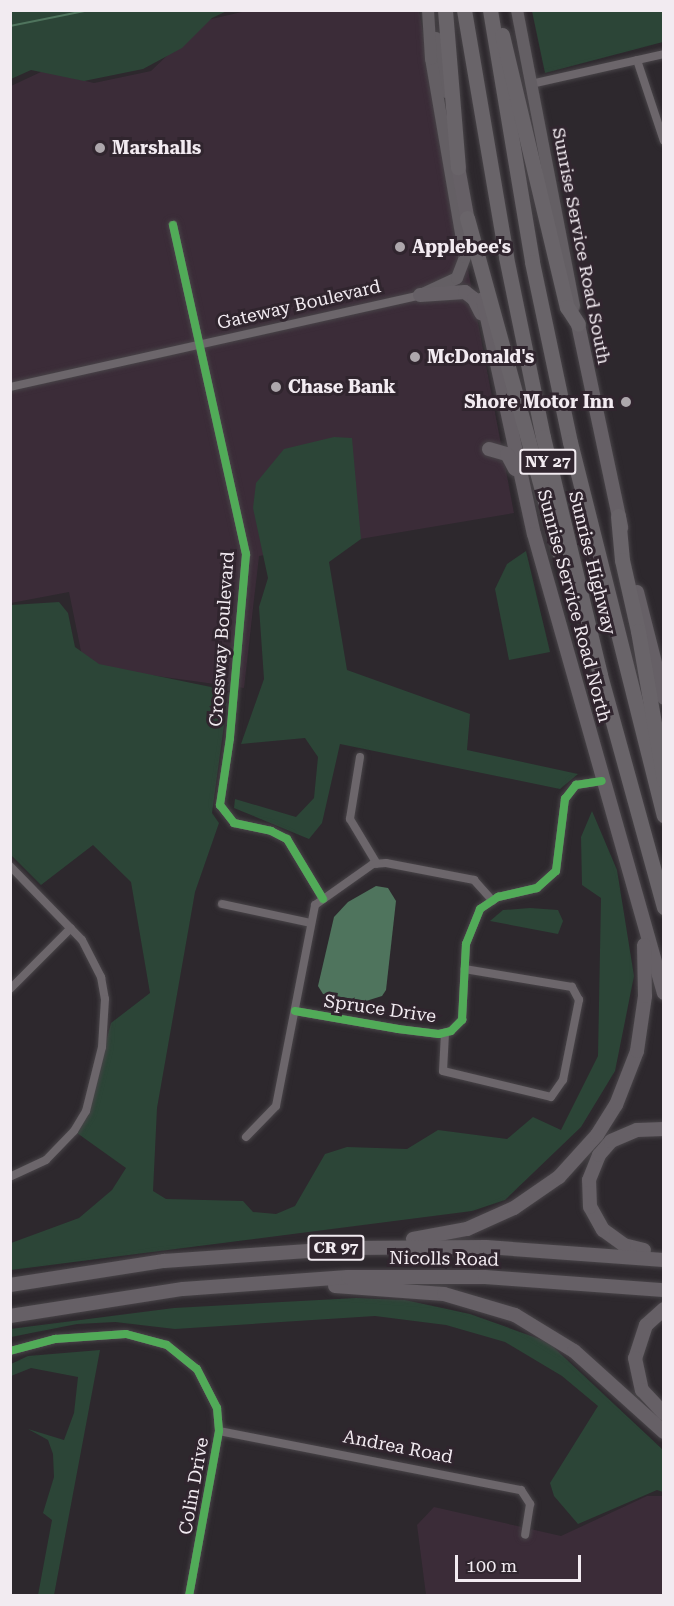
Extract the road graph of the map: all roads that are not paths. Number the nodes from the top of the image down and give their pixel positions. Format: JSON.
{"nodes":[{"id":1,"x":430,"y":10,"type":"edge"},
{"id":2,"x":445,"y":10,"type":"edge"},
{"id":3,"x":465,"y":10,"type":"edge"},
{"id":4,"x":490,"y":10,"type":"edge"},
{"id":5,"x":496,"y":10,"type":"edge"},
{"id":6,"x":517,"y":10,"type":"edge"},
{"id":7,"x":663,"y":54,"type":"edge"},
{"id":8,"x":637,"y":60,"type":"junction"},
{"id":9,"x":531,"y":84,"type":"junction"},
{"id":10,"x":663,"y":141,"type":"edge"},
{"id":11,"x":459,"y":167,"type":"junction"},
{"id":12,"x":467,"y":218,"type":"junction"},
{"id":13,"x":172,"y":225,"type":"dead end"},
{"id":14,"x":420,"y":296,"type":"junction"},
{"id":15,"x":578,"y":324,"type":"junction"},
{"id":16,"x":489,"y":334,"type":"junction"},
{"id":17,"x":198,"y":345,"type":"junction"},
{"id":18,"x":10,"y":387,"type":"edge"},
{"id":19,"x":504,"y":403,"type":"junction"},
{"id":20,"x":523,"y":485,"type":"junction"},
{"id":21,"x":618,"y":516,"type":"junction"},
{"id":22,"x":634,"y":582,"type":"junction"},
{"id":23,"x":585,"y":617,"type":"junction"},
{"id":24,"x":663,"y":669,"type":"edge"},
{"id":25,"x":663,"y":698,"type":"edge"},
{"id":26,"x":360,"y":757,"type":"dead end"},
{"id":27,"x":663,"y":780,"type":"edge"},
{"id":28,"x":602,"y":781,"type":"junction"},
{"id":29,"x":663,"y":815,"type":"edge"},
{"id":30,"x":378,"y":864,"type":"junction"},
{"id":31,"x":10,"y":866,"type":"edge"},
{"id":32,"x":323,"y":899,"type":"junction"},
{"id":33,"x":493,"y":901,"type":"junction"},
{"id":34,"x":222,"y":904,"type":"dead end"},
{"id":35,"x":663,"y":907,"type":"edge"},
{"id":36,"x":642,"y":919,"type":"junction"},
{"id":37,"x":311,"y":923,"type":"junction"},
{"id":38,"x":71,"y":928,"type":"junction"},
{"id":39,"x":465,"y":969,"type":"junction"},
{"id":40,"x":10,"y":989,"type":"edge"},
{"id":41,"x":663,"y":993,"type":"edge"},
{"id":42,"x":295,"y":1011,"type":"junction"},
{"id":43,"x":445,"y":1033,"type":"junction"},
{"id":44,"x":663,"y":1129,"type":"edge"},
{"id":45,"x":246,"y":1137,"type":"dead end"},
{"id":46,"x":10,"y":1177,"type":"edge"},
{"id":47,"x":348,"y":1248,"type":"junction"},
{"id":48,"x":663,"y":1254,"type":"edge"},
{"id":49,"x":663,"y":1260,"type":"edge"},
{"id":50,"x":273,"y":1281,"type":"junction"},
{"id":51,"x":10,"y":1285,"type":"edge"},
{"id":52,"x":663,"y":1290,"type":"edge"},
{"id":53,"x":663,"y":1309,"type":"edge"},
{"id":54,"x":10,"y":1316,"type":"edge"},
{"id":55,"x":10,"y":1352,"type":"edge"},
{"id":56,"x":663,"y":1414,"type":"edge"},
{"id":57,"x":219,"y":1431,"type":"junction"},
{"id":58,"x":663,"y":1432,"type":"edge"},
{"id":59,"x":525,"y":1535,"type":"dead end"},
{"id":60,"x":189,"y":1596,"type":"edge"}],
"edges":[{"from":1,"to":11,"type":"main road","name":"Sunrise Service Road North"},
{"from":1,"to":14,"type":"main road"},
{"from":2,"to":11,"type":"highway"},
{"from":3,"to":23,"type":"highway","name":"Sunrise Highway","number":"NY 27"},
{"from":4,"to":29,"type":"highway","name":"Sunrise Highway","number":"NY 27"},
{"from":5,"to":15,"type":"highway"},
{"from":6,"to":9,"type":"main road","name":"Sunrise Service Road South"},
{"from":7,"to":8,"type":"street"},
{"from":8,"to":9,"type":"street"},
{"from":8,"to":10,"type":"street"},
{"from":9,"to":15,"type":"main road","name":"Sunrise Service Road South"},
{"from":11,"to":12,"type":"highway","name":"Sunrise Service Road North"},
{"from":12,"to":16,"type":"highway","name":"Sunrise Service Road North"},
{"from":12,"to":23,"type":"highway"},
{"from":13,"to":17,"type":"street","name":"Crossway Boulevard"},
{"from":14,"to":16,"type":"highway"},
{"from":14,"to":17,"type":"street","name":"Gateway Boulevard"},
{"from":15,"to":21,"type":"highway","name":"Sunrise Service Road South"},
{"from":16,"to":19,"type":"highway","name":"Sunrise Service Road North"},
{"from":17,"to":18,"type":"street","name":"Gateway Boulevard"},
{"from":17,"to":32,"type":"street","name":"Crossway Boulevard"},
{"from":19,"to":20,"type":"highway","name":"Sunrise Service Road North"},
{"from":19,"to":20,"type":"highway"},
{"from":20,"to":28,"type":"highway","name":"Sunrise Service Road North"},
{"from":21,"to":22,"type":"highway","name":"Sunrise Service Road South"},
{"from":21,"to":27,"type":"highway"},
{"from":22,"to":24,"type":"highway"},
{"from":22,"to":25,"type":"highway","name":"Sunrise Service Road South"},
{"from":23,"to":35,"type":"highway","name":"Sunrise Highway","number":"NY 27"},
{"from":26,"to":30,"type":"street"},
{"from":28,"to":33,"type":"street"},
{"from":28,"to":36,"type":"highway","name":"Sunrise Service Road North"},
{"from":30,"to":32,"type":"street"},
{"from":30,"to":33,"type":"street"},
{"from":31,"to":38,"type":"street"},
{"from":32,"to":37,"type":"street","name":"Spruce Drive"},
{"from":33,"to":39,"type":"street","name":"Spruce Drive"},
{"from":34,"to":37,"type":"street"},
{"from":36,"to":41,"type":"highway","name":"Sunrise Service Road North"},
{"from":36,"to":47,"type":"highway"},
{"from":37,"to":42,"type":"street","name":"Spruce Drive"},
{"from":38,"to":40,"type":"street"},
{"from":38,"to":46,"type":"street"},
{"from":39,"to":43,"type":"street","name":"Spruce Drive"},
{"from":39,"to":43,"type":"street","name":"Spruce Drive"},
{"from":42,"to":43,"type":"street","name":"Spruce Drive"},
{"from":42,"to":45,"type":"street","name":"Spruce Drive"},
{"from":44,"to":48,"type":"highway"},
{"from":47,"to":49,"type":"highway","name":"Nicolls Road","number":"CR 97"},
{"from":47,"to":51,"type":"highway","name":"Nicolls Road","number":"CR 97"},
{"from":50,"to":52,"type":"highway","name":"Nicolls Road","number":"CR 97"},
{"from":50,"to":54,"type":"highway","name":"Nicolls Road","number":"CR 97"},
{"from":50,"to":58,"type":"highway"},
{"from":53,"to":56,"type":"highway"},
{"from":55,"to":57,"type":"street","name":"Colin Drive"},
{"from":57,"to":59,"type":"street","name":"Andrea Road"},
{"from":57,"to":60,"type":"street","name":"Colin Drive"}]}
